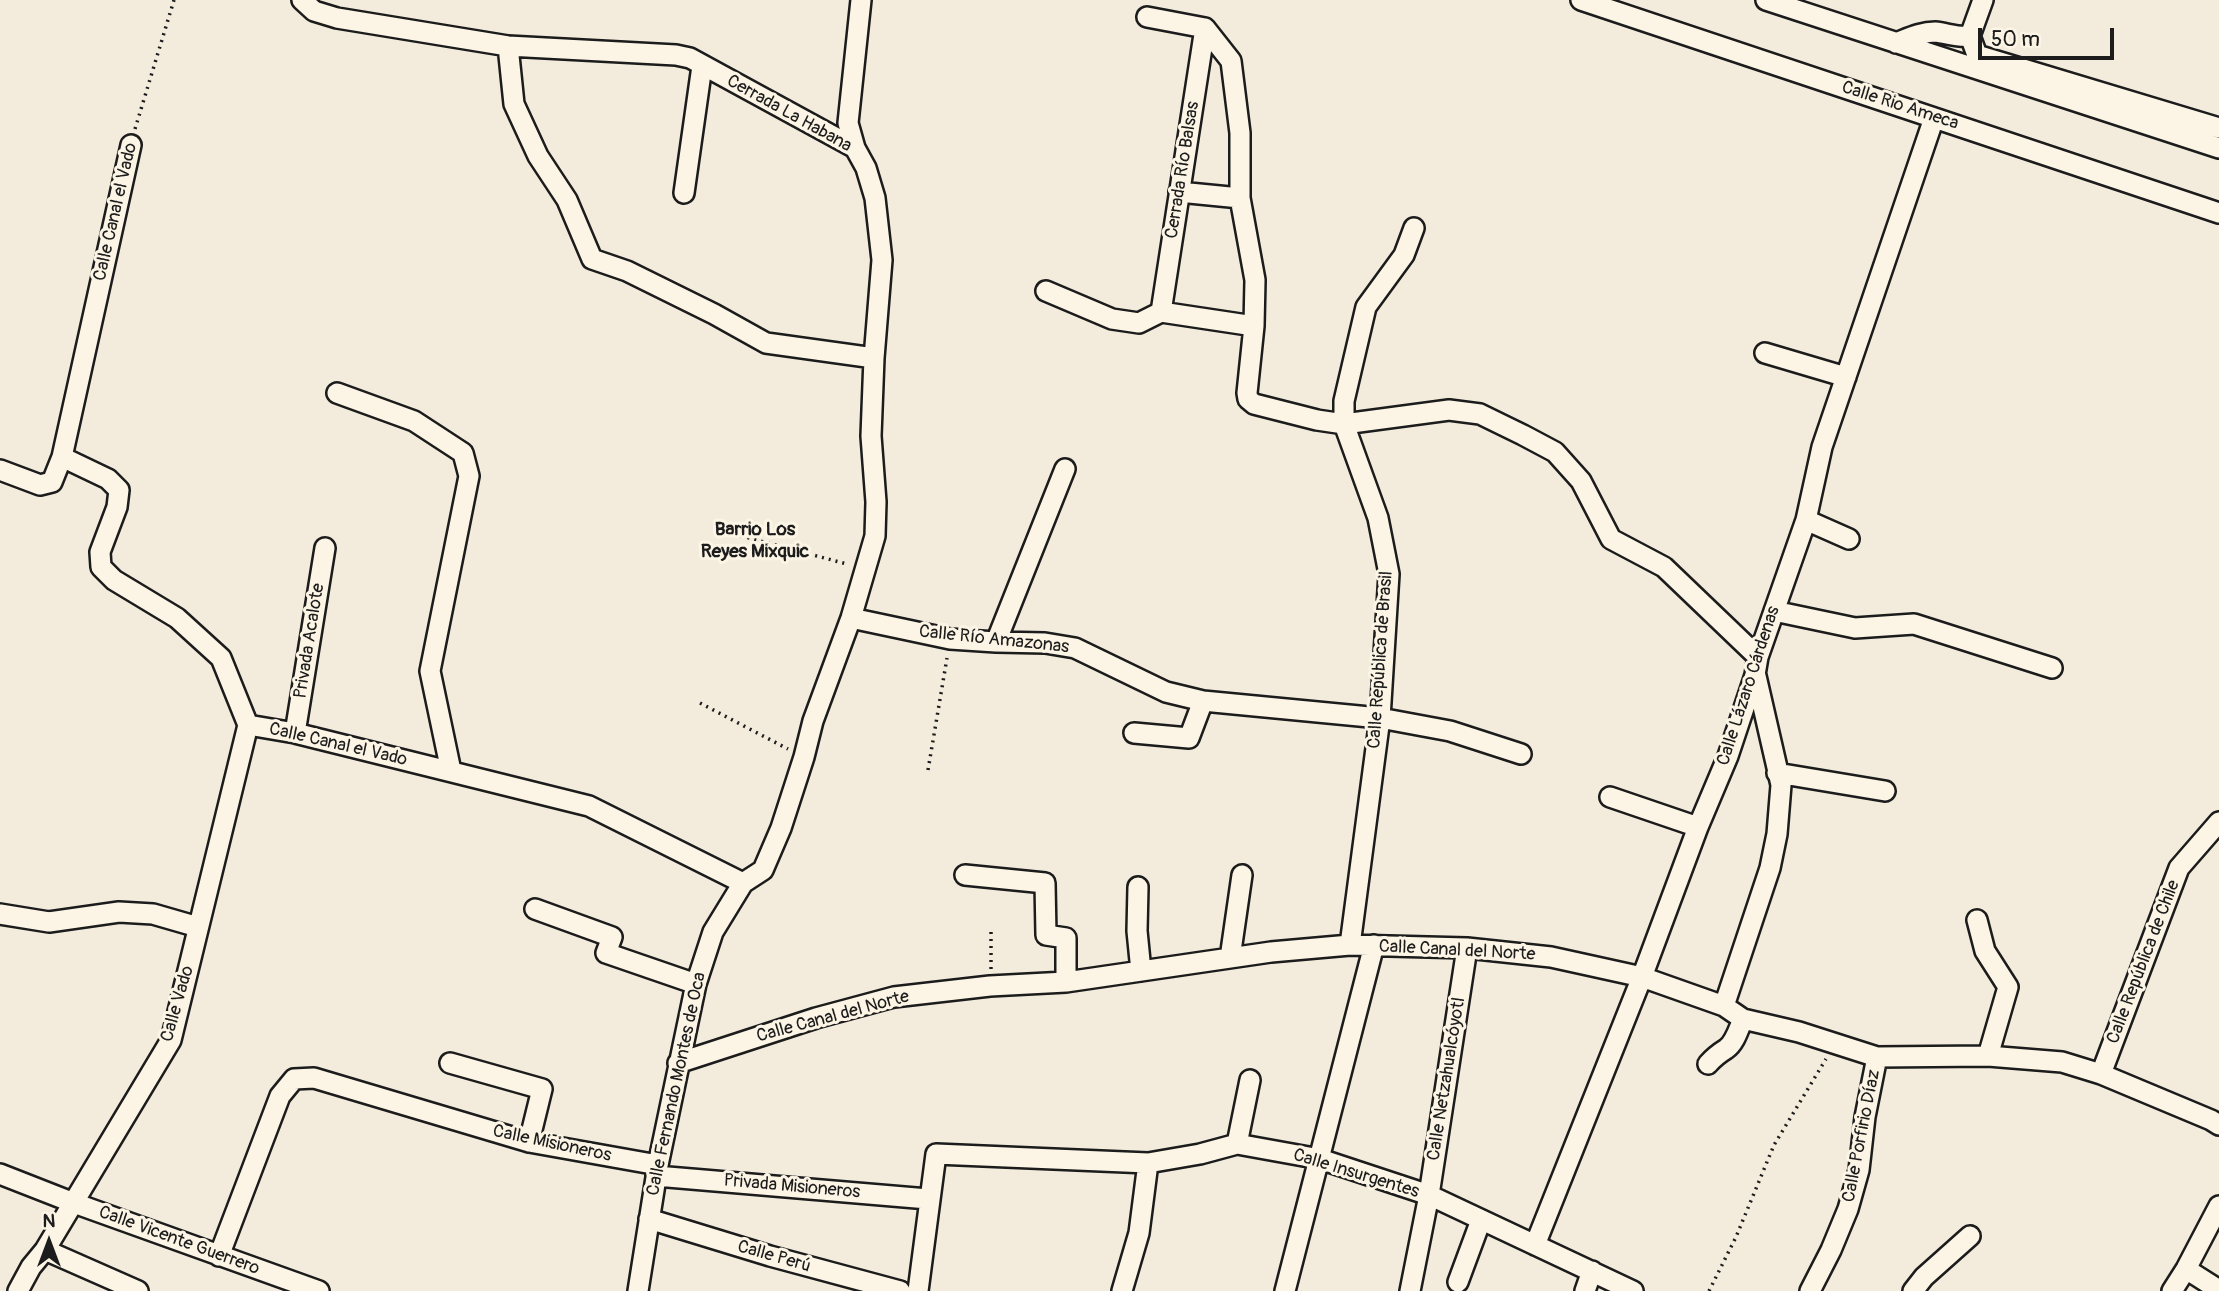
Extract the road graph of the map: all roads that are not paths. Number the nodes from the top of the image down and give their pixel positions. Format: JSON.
{"nodes":[{"id":1,"x":302,"y":0,"type":"edge"},
{"id":2,"x":861,"y":0,"type":"edge"},
{"id":3,"x":1581,"y":0,"type":"edge"},
{"id":4,"x":1766,"y":0,"type":"edge"},
{"id":5,"x":1983,"y":0,"type":"edge"},
{"id":6,"x":1147,"y":17,"type":"dead end"},
{"id":7,"x":1205,"y":29,"type":"junction"},
{"id":8,"x":1970,"y":36,"type":"junction"},
{"id":9,"x":1896,"y":43,"type":"junction"},
{"id":10,"x":508,"y":46,"type":"junction"},
{"id":11,"x":702,"y":66,"type":"junction"},
{"id":12,"x":1934,"y":118,"type":"junction"},
{"id":13,"x":2219,"y":128,"type":"edge"},
{"id":14,"x":131,"y":145,"type":"road end"},
{"id":15,"x":855,"y":148,"type":"junction"},
{"id":16,"x":2219,"y":148,"type":"edge"},
{"id":17,"x":1180,"y":192,"type":"junction"},
{"id":18,"x":684,"y":193,"type":"dead end"},
{"id":19,"x":1240,"y":198,"type":"junction"},
{"id":20,"x":2219,"y":213,"type":"edge"},
{"id":21,"x":1414,"y":229,"type":"dead end"},
{"id":22,"x":1046,"y":291,"type":"dead end"},
{"id":23,"x":1161,"y":312,"type":"junction"},
{"id":24,"x":1254,"y":327,"type":"junction"},
{"id":25,"x":1765,"y":353,"type":"dead end"},
{"id":26,"x":874,"y":358,"type":"junction"},
{"id":27,"x":1846,"y":377,"type":"junction"},
{"id":28,"x":337,"y":393,"type":"dead end"},
{"id":29,"x":1344,"y":424,"type":"junction"},
{"id":30,"x":61,"y":457,"type":"junction"},
{"id":31,"x":0,"y":470,"type":"edge"},
{"id":32,"x":1065,"y":470,"type":"dead end"},
{"id":33,"x":1806,"y":520,"type":"junction"},
{"id":34,"x":1849,"y":540,"type":"dead end"},
{"id":35,"x":325,"y":548,"type":"dead end"},
{"id":36,"x":1774,"y":611,"type":"junction"},
{"id":37,"x":850,"y":618,"type":"junction"},
{"id":38,"x":996,"y":642,"type":"junction"},
{"id":39,"x":1756,"y":666,"type":"junction"},
{"id":40,"x":2052,"y":668,"type":"dead end"},
{"id":41,"x":1203,"y":701,"type":"junction"},
{"id":42,"x":1380,"y":718,"type":"junction"},
{"id":43,"x":248,"y":725,"type":"junction"},
{"id":44,"x":295,"y":733,"type":"junction"},
{"id":45,"x":1135,"y":733,"type":"dead end"},
{"id":46,"x":1521,"y":754,"type":"dead end"},
{"id":47,"x":451,"y":771,"type":"junction"},
{"id":48,"x":1777,"y":774,"type":"junction"},
{"id":49,"x":1885,"y":791,"type":"dead end"},
{"id":50,"x":1610,"y":797,"type":"dead end"},
{"id":51,"x":2219,"y":822,"type":"edge"},
{"id":52,"x":1698,"y":827,"type":"junction"},
{"id":53,"x":965,"y":874,"type":"dead end"},
{"id":54,"x":1242,"y":875,"type":"dead end"},
{"id":55,"x":743,"y":883,"type":"junction"},
{"id":56,"x":1138,"y":887,"type":"dead end"},
{"id":57,"x":535,"y":909,"type":"dead end"},
{"id":58,"x":0,"y":914,"type":"edge"},
{"id":59,"x":1977,"y":920,"type":"dead end"},
{"id":60,"x":198,"y":927,"type":"junction"},
{"id":61,"x":1350,"y":945,"type":"junction"},
{"id":62,"x":1374,"y":945,"type":"junction"},
{"id":63,"x":1467,"y":948,"type":"junction"},
{"id":64,"x":1230,"y":958,"type":"junction"},
{"id":65,"x":1141,"y":971,"type":"junction"},
{"id":66,"x":1642,"y":977,"type":"junction"},
{"id":67,"x":1066,"y":982,"type":"junction"},
{"id":68,"x":696,"y":984,"type":"junction"},
{"id":69,"x":1724,"y":1006,"type":"junction"},
{"id":70,"x":1743,"y":1019,"type":"junction"},
{"id":71,"x":1988,"y":1055,"type":"junction"},
{"id":72,"x":1877,"y":1057,"type":"junction"},
{"id":73,"x":450,"y":1063,"type":"dead end"},
{"id":74,"x":678,"y":1063,"type":"junction"},
{"id":75,"x":1708,"y":1064,"type":"dead end"},
{"id":76,"x":2101,"y":1074,"type":"junction"},
{"id":77,"x":1250,"y":1080,"type":"dead end"},
{"id":78,"x":2216,"y":1116,"type":"edge"},
{"id":79,"x":529,"y":1142,"type":"junction"},
{"id":80,"x":1237,"y":1144,"type":"junction"},
{"id":81,"x":1320,"y":1159,"type":"junction"},
{"id":82,"x":1148,"y":1163,"type":"junction"},
{"id":83,"x":657,"y":1170,"type":"junction"},
{"id":84,"x":0,"y":1174,"type":"edge"},
{"id":85,"x":1429,"y":1195,"type":"junction"},
{"id":86,"x":929,"y":1199,"type":"junction"},
{"id":87,"x":74,"y":1203,"type":"junction"},
{"id":88,"x":2219,"y":1206,"type":"edge"},
{"id":89,"x":649,"y":1219,"type":"junction"},
{"id":90,"x":1481,"y":1220,"type":"junction"},
{"id":91,"x":1970,"y":1237,"type":"dead end"},
{"id":92,"x":1535,"y":1245,"type":"junction"},
{"id":93,"x":45,"y":1250,"type":"junction"},
{"id":94,"x":219,"y":1256,"type":"junction"},
{"id":95,"x":2186,"y":1269,"type":"junction"},
{"id":96,"x":1592,"y":1271,"type":"junction"},
{"id":97,"x":1458,"y":1282,"type":"dead end"},
{"id":98,"x":2219,"y":1290,"type":"edge"},
{"id":99,"x":18,"y":1291,"type":"edge"},
{"id":100,"x":138,"y":1291,"type":"edge"},
{"id":101,"x":319,"y":1291,"type":"edge"},
{"id":102,"x":638,"y":1291,"type":"edge"},
{"id":103,"x":900,"y":1291,"type":"edge"},
{"id":104,"x":918,"y":1291,"type":"edge"},
{"id":105,"x":1122,"y":1291,"type":"edge"},
{"id":106,"x":1285,"y":1291,"type":"edge"},
{"id":107,"x":1410,"y":1291,"type":"edge"},
{"id":108,"x":1585,"y":1291,"type":"edge"},
{"id":109,"x":1633,"y":1291,"type":"edge"},
{"id":110,"x":1810,"y":1291,"type":"edge"},
{"id":111,"x":1913,"y":1291,"type":"edge"},
{"id":112,"x":2172,"y":1291,"type":"edge"}],
"edges":[{"from":1,"to":10,"type":"street","name":"Cerrada La Habana"},
{"from":2,"to":15,"type":"street"},
{"from":3,"to":12,"type":"street","name":"Calle Rio Ameca"},
{"from":4,"to":9,"type":"street"},
{"from":5,"to":8,"type":"street"},
{"from":6,"to":7,"type":"street"},
{"from":7,"to":17,"type":"street","name":"Cerrada Río Balsas"},
{"from":7,"to":19,"type":"street"},
{"from":8,"to":9,"type":"street"},
{"from":8,"to":13,"type":"street"},
{"from":9,"to":16,"type":"street"},
{"from":10,"to":11,"type":"street","name":"Cerrada La Habana"},
{"from":10,"to":26,"type":"street"},
{"from":11,"to":15,"type":"street","name":"Cerrada La Habana"},
{"from":11,"to":18,"type":"street"},
{"from":12,"to":20,"type":"street","name":"Calle Rio Ameca"},
{"from":12,"to":27,"type":"street","name":"Calle Lázaro Cárdenas"},
{"from":14,"to":30,"type":"street","name":"Calle Canal el Vado"},
{"from":15,"to":26,"type":"street","name":"Cerrada La Habana"},
{"from":17,"to":19,"type":"street"},
{"from":17,"to":23,"type":"street","name":"Cerrada Río Balsas"},
{"from":19,"to":24,"type":"street"},
{"from":21,"to":29,"type":"street","name":"Calle República de Brasil"},
{"from":22,"to":23,"type":"street"},
{"from":23,"to":24,"type":"street"},
{"from":24,"to":29,"type":"street"},
{"from":25,"to":27,"type":"street"},
{"from":26,"to":37,"type":"street","name":"Cerrada La Habana"},
{"from":27,"to":33,"type":"street","name":"Calle Lázaro Cárdenas"},
{"from":28,"to":47,"type":"street"},
{"from":29,"to":39,"type":"street"},
{"from":29,"to":42,"type":"street","name":"Calle República de Brasil"},
{"from":30,"to":31,"type":"street"},
{"from":30,"to":43,"type":"street","name":"Calle Canal el Vado"},
{"from":32,"to":38,"type":"street"},
{"from":33,"to":34,"type":"street"},
{"from":33,"to":36,"type":"street","name":"Calle Lázaro Cárdenas"},
{"from":35,"to":44,"type":"street","name":"Privada Acalote"},
{"from":36,"to":39,"type":"street","name":"Calle Lázaro Cárdenas"},
{"from":36,"to":40,"type":"street"},
{"from":37,"to":38,"type":"street","name":"Calle Río Amazonas"},
{"from":37,"to":55,"type":"street","name":"Calle Fernando Montes de Oca"},
{"from":38,"to":41,"type":"street","name":"Calle Río Amazonas"},
{"from":39,"to":48,"type":"street"},
{"from":39,"to":52,"type":"street","name":"Calle Lázaro Cárdenas"},
{"from":41,"to":42,"type":"street","name":"Calle Río Amazonas"},
{"from":41,"to":45,"type":"street"},
{"from":42,"to":46,"type":"street","name":"Calle Río Amazonas"},
{"from":42,"to":61,"type":"street","name":"Calle República de Brasil"},
{"from":43,"to":44,"type":"street","name":"Calle Canal el Vado"},
{"from":43,"to":60,"type":"street","name":"Calle Vado"},
{"from":44,"to":47,"type":"street","name":"Calle Canal el Vado"},
{"from":47,"to":55,"type":"street","name":"Calle Canal el Vado"},
{"from":48,"to":49,"type":"street"},
{"from":48,"to":69,"type":"street"},
{"from":50,"to":52,"type":"street"},
{"from":51,"to":76,"type":"street","name":"Calle República de Chile"},
{"from":52,"to":66,"type":"street","name":"Calle Lázaro Cárdenas"},
{"from":53,"to":67,"type":"street"},
{"from":54,"to":64,"type":"street"},
{"from":55,"to":68,"type":"street","name":"Calle Fernando Montes de Oca"},
{"from":56,"to":65,"type":"street"},
{"from":57,"to":68,"type":"street"},
{"from":58,"to":60,"type":"street"},
{"from":59,"to":71,"type":"street"},
{"from":60,"to":87,"type":"street","name":"Calle Vado"},
{"from":61,"to":62,"type":"street","name":"Calle Canal del Norte"},
{"from":61,"to":64,"type":"street","name":"Calle Canal del Norte"},
{"from":62,"to":63,"type":"street","name":"Calle Canal del Norte"},
{"from":62,"to":81,"type":"street"},
{"from":63,"to":66,"type":"street","name":"Calle Canal del Norte"},
{"from":63,"to":85,"type":"street","name":"Calle Netzahualcóyotl"},
{"from":64,"to":65,"type":"street","name":"Calle Canal del Norte"},
{"from":65,"to":67,"type":"street","name":"Calle Canal del Norte"},
{"from":66,"to":69,"type":"street","name":"Calle Canal del Norte"},
{"from":66,"to":92,"type":"street","name":"Calle Lázaro Cárdenas"},
{"from":67,"to":74,"type":"street","name":"Calle Canal del Norte"},
{"from":68,"to":74,"type":"street","name":"Calle Fernando Montes de Oca"},
{"from":69,"to":70,"type":"street","name":"Calle Canal del Norte"},
{"from":70,"to":72,"type":"street","name":"Calle Canal del Norte"},
{"from":70,"to":75,"type":"street"},
{"from":71,"to":72,"type":"street","name":"Calle Canal del Norte"},
{"from":71,"to":76,"type":"street","name":"Calle Canal del Norte"},
{"from":72,"to":110,"type":"street","name":"Calle Porfirio Díaz"},
{"from":73,"to":79,"type":"street"},
{"from":74,"to":83,"type":"street","name":"Calle Fernando Montes de Oca"},
{"from":76,"to":78,"type":"street","name":"Calle Canal del Norte"},
{"from":77,"to":80,"type":"street"},
{"from":79,"to":83,"type":"street","name":"Calle Misioneros"},
{"from":79,"to":94,"type":"street","name":"Calle Misioneros"},
{"from":80,"to":81,"type":"street","name":"Calle Insurgentes"},
{"from":80,"to":82,"type":"street","name":"Calle Insurgentes"},
{"from":81,"to":85,"type":"street","name":"Calle Insurgentes"},
{"from":81,"to":106,"type":"street"},
{"from":82,"to":86,"type":"street","name":"Calle Insurgentes"},
{"from":82,"to":105,"type":"street"},
{"from":83,"to":86,"type":"street","name":"Privada Misioneros"},
{"from":83,"to":89,"type":"street","name":"Calle Fernando Montes de Oca"},
{"from":84,"to":87,"type":"street","name":"Calle Vicente Guerrero"},
{"from":85,"to":90,"type":"street","name":"Calle Insurgentes"},
{"from":85,"to":107,"type":"street","name":"Calle Netzahualcóyotl"},
{"from":86,"to":104,"type":"street"},
{"from":87,"to":93,"type":"street","name":"Calle Vado"},
{"from":87,"to":94,"type":"street","name":"Calle Vicente Guerrero"},
{"from":88,"to":95,"type":"street"},
{"from":89,"to":102,"type":"street","name":"Calle Fernando Montes de Oca"},
{"from":89,"to":103,"type":"street","name":"Calle Perú"},
{"from":90,"to":92,"type":"street","name":"Calle Insurgentes"},
{"from":90,"to":97,"type":"street"},
{"from":91,"to":111,"type":"street"},
{"from":92,"to":96,"type":"street","name":"Calle Insurgentes"},
{"from":93,"to":99,"type":"street","name":"Calle Vado"},
{"from":93,"to":100,"type":"street"},
{"from":94,"to":101,"type":"street","name":"Calle Vicente Guerrero"},
{"from":95,"to":98,"type":"street"},
{"from":95,"to":112,"type":"street"},
{"from":96,"to":108,"type":"street"},
{"from":96,"to":109,"type":"street","name":"Calle Insurgentes"}]}
